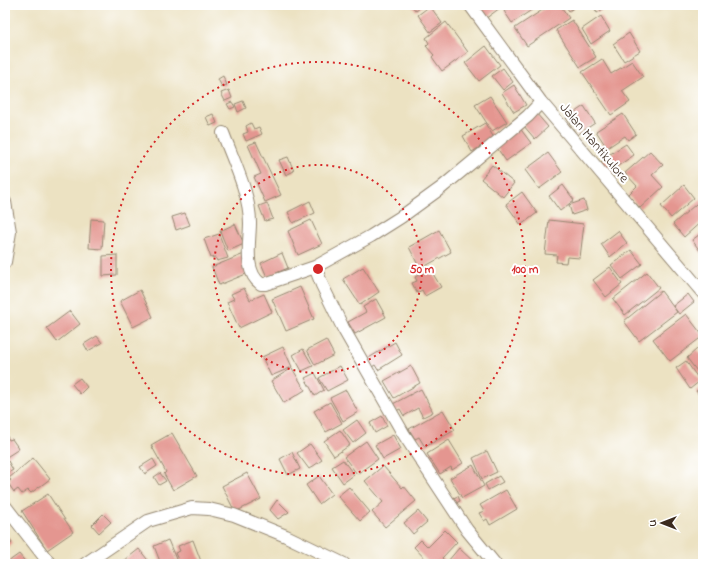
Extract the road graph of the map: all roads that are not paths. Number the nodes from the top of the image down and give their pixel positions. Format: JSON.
{"nodes":[{"id":1,"x":470,"y":5,"type":"edge"},
{"id":2,"x":542,"y":102,"type":"junction"},
{"id":3,"x":222,"y":133,"type":"dead end"},
{"id":4,"x":5,"y":202,"type":"edge"},
{"id":5,"x":5,"y":262,"type":"edge"},
{"id":6,"x":315,"y":267,"type":"junction"},
{"id":7,"x":703,"y":293,"type":"edge"},
{"id":8,"x":5,"y":506,"type":"edge"},
{"id":9,"x":50,"y":564,"type":"edge"},
{"id":10,"x":85,"y":564,"type":"edge"},
{"id":11,"x":344,"y":564,"type":"edge"},
{"id":12,"x":495,"y":564,"type":"edge"}],
"edges":[{"from":1,"to":2,"type":"street","name":"Jalan Mantikulore"},
{"from":2,"to":6,"type":"street"},
{"from":2,"to":7,"type":"street","name":"Jalan Mantikulore"},
{"from":3,"to":6,"type":"street"},
{"from":4,"to":5,"type":"street"},
{"from":6,"to":12,"type":"street"},
{"from":8,"to":9,"type":"street"},
{"from":10,"to":11,"type":"street"}]}
